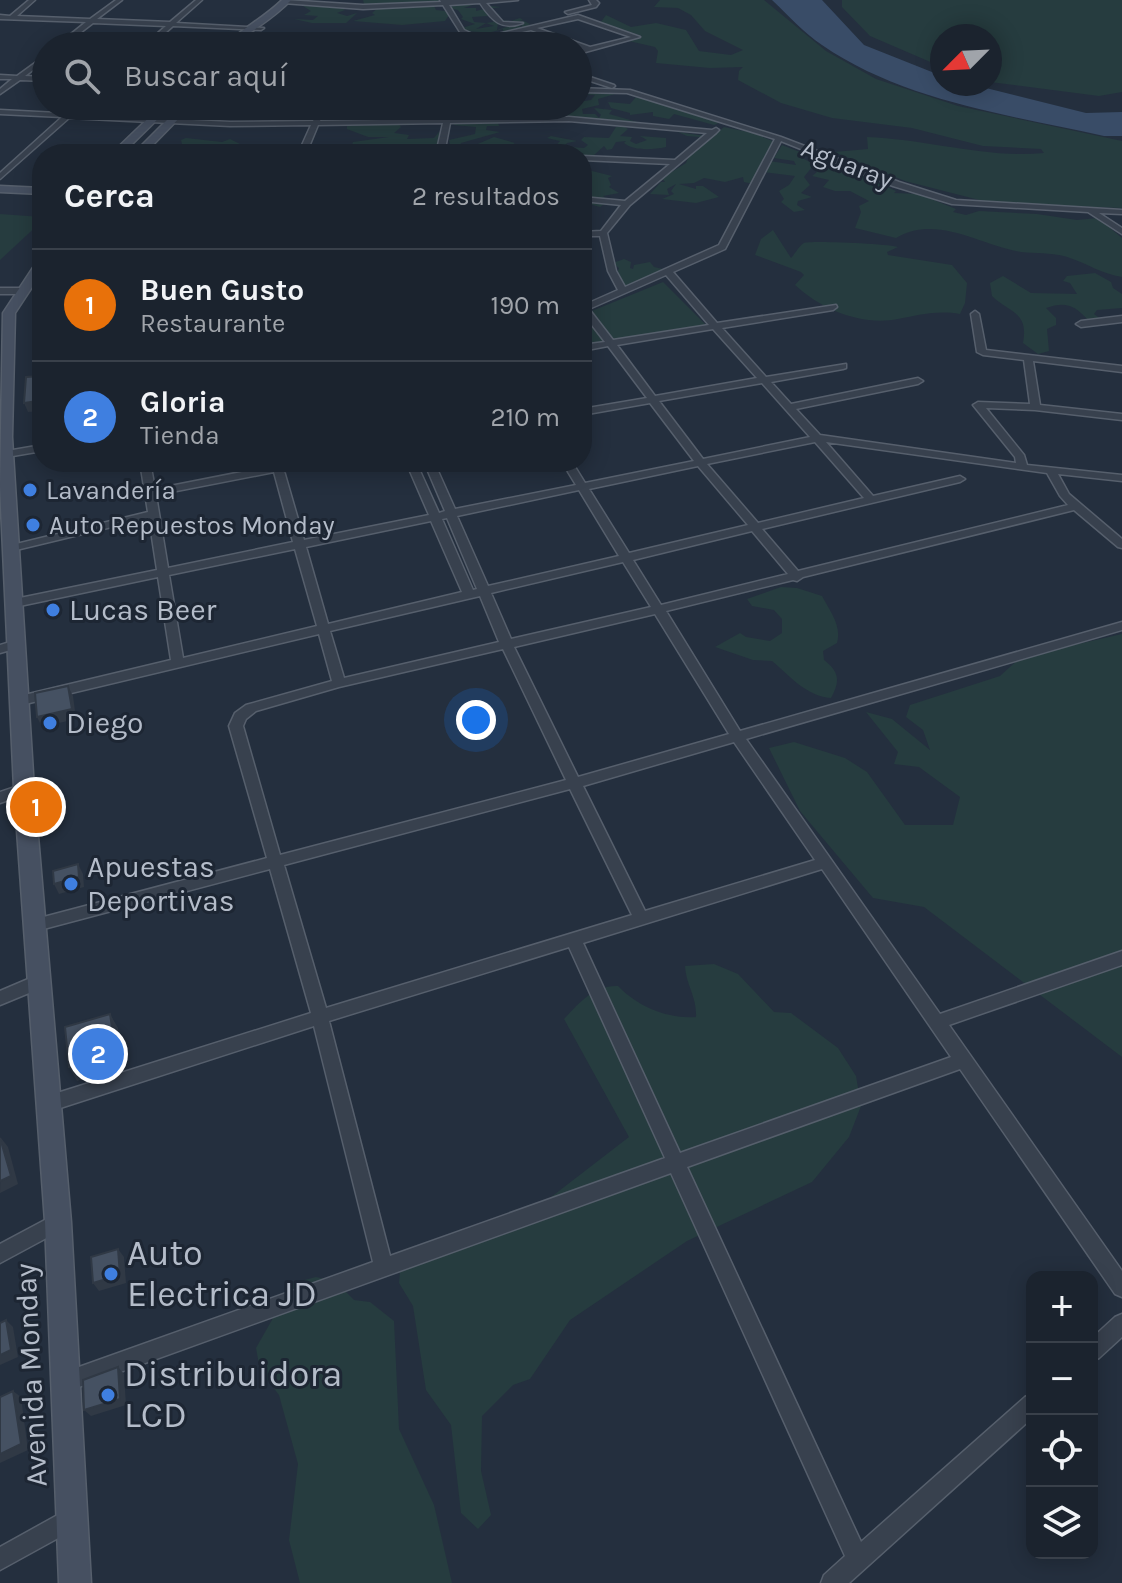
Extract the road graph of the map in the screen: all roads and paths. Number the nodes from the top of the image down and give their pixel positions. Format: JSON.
{"nodes":[{"id":1,"x":32,"y":0,"type":"edge"},
{"id":2,"x":119,"y":0,"type":"edge"},
{"id":3,"x":199,"y":0,"type":"edge"},
{"id":4,"x":515,"y":0,"type":"edge"},
{"id":5,"x":592,"y":0,"type":"edge"},
{"id":6,"x":286,"y":1,"type":"edge"},
{"id":7,"x":482,"y":1,"type":"edge"},
{"id":8,"x":444,"y":2,"type":"edge"},
{"id":9,"x":4,"y":20,"type":"edge"},
{"id":10,"x":89,"y":23,"type":"junction"},
{"id":11,"x":168,"y":26,"type":"junction"},
{"id":12,"x":532,"y":28,"type":"junction"},
{"id":13,"x":254,"y":29,"type":"junction"},
{"id":14,"x":77,"y":32,"type":"edge"},
{"id":15,"x":161,"y":32,"type":"edge"},
{"id":16,"x":249,"y":32,"type":"edge"},
{"id":17,"x":252,"y":32,"type":"edge"},
{"id":18,"x":464,"y":32,"type":"edge"},
{"id":19,"x":515,"y":32,"type":"edge"},
{"id":20,"x":542,"y":32,"type":"edge"},
{"id":21,"x":592,"y":49,"type":"edge"},
{"id":22,"x":32,"y":68,"type":"edge"},
{"id":23,"x":0,"y":77,"type":"edge"},
{"id":24,"x":18,"y":78,"type":"junction"},
{"id":25,"x":32,"y":78,"type":"edge"},
{"id":26,"x":592,"y":79,"type":"edge"},
{"id":27,"x":592,"y":90,"type":"edge"},
{"id":28,"x":628,"y":91,"type":"junction"},
{"id":29,"x":0,"y":92,"type":"edge"},
{"id":30,"x":0,"y":112,"type":"edge"},
{"id":31,"x":32,"y":114,"type":"edge"},
{"id":32,"x":63,"y":120,"type":"edge"},
{"id":33,"x":128,"y":120,"type":"edge"},
{"id":34,"x":508,"y":120,"type":"edge"},
{"id":35,"x":580,"y":120,"type":"edge"},
{"id":36,"x":149,"y":121,"type":"junction"},
{"id":37,"x":447,"y":121,"type":"junction"},
{"id":38,"x":725,"y":121,"type":"junction"},
{"id":39,"x":170,"y":122,"type":"junction"},
{"id":40,"x":316,"y":122,"type":"junction"},
{"id":41,"x":714,"y":132,"type":"junction"},
{"id":42,"x":779,"y":138,"type":"junction"},
{"id":43,"x":36,"y":144,"type":"edge"},
{"id":44,"x":126,"y":144,"type":"edge"},
{"id":45,"x":148,"y":144,"type":"edge"},
{"id":46,"x":306,"y":144,"type":"edge"},
{"id":47,"x":442,"y":144,"type":"edge"},
{"id":48,"x":32,"y":148,"type":"edge"},
{"id":49,"x":592,"y":158,"type":"edge"},
{"id":50,"x":679,"y":162,"type":"junction"},
{"id":51,"x":0,"y":177,"type":"edge"},
{"id":52,"x":0,"y":189,"type":"edge"},
{"id":53,"x":32,"y":191,"type":"edge"},
{"id":54,"x":0,"y":197,"type":"edge"},
{"id":55,"x":32,"y":199,"type":"edge"},
{"id":56,"x":592,"y":200,"type":"edge"},
{"id":57,"x":627,"y":203,"type":"junction"},
{"id":58,"x":1091,"y":211,"type":"junction"},
{"id":59,"x":1122,"y":212,"type":"edge"},
{"id":60,"x":1122,"y":232,"type":"edge"},
{"id":61,"x":603,"y":233,"type":"junction"},
{"id":62,"x":592,"y":234,"type":"edge"},
{"id":63,"x":669,"y":273,"type":"junction"},
{"id":64,"x":32,"y":276,"type":"edge"},
{"id":65,"x":0,"y":291,"type":"edge"},
{"id":66,"x":21,"y":291,"type":"junction"},
{"id":67,"x":623,"y":291,"type":"junction"},
{"id":68,"x":592,"y":305,"type":"edge"},
{"id":69,"x":833,"y":307,"type":"dead end"},
{"id":70,"x":975,"y":314,"type":"dead end"},
{"id":71,"x":1122,"y":319,"type":"edge"},
{"id":72,"x":592,"y":320,"type":"edge"},
{"id":73,"x":1081,"y":324,"type":"dead end"},
{"id":74,"x":712,"y":325,"type":"junction"},
{"id":75,"x":612,"y":343,"type":"junction"},
{"id":76,"x":592,"y":346,"type":"edge"},
{"id":77,"x":1028,"y":358,"type":"junction"},
{"id":78,"x":843,"y":366,"type":"dead end"},
{"id":79,"x":1122,"y":369,"type":"edge"},
{"id":80,"x":763,"y":379,"type":"junction"},
{"id":81,"x":918,"y":381,"type":"dead end"},
{"id":82,"x":654,"y":399,"type":"junction"},
{"id":83,"x":791,"y":407,"type":"junction"},
{"id":84,"x":1035,"y":407,"type":"junction"},
{"id":85,"x":592,"y":410,"type":"edge"},
{"id":86,"x":1122,"y":417,"type":"edge"},
{"id":87,"x":819,"y":438,"type":"junction"},
{"id":88,"x":4,"y":443,"type":"edge"},
{"id":89,"x":32,"y":447,"type":"edge"},
{"id":90,"x":700,"y":462,"type":"junction"},
{"id":91,"x":1022,"y":468,"type":"junction"},
{"id":92,"x":1051,"y":471,"type":"junction"},
{"id":93,"x":147,"y":472,"type":"edge"},
{"id":94,"x":245,"y":472,"type":"edge"},
{"id":95,"x":279,"y":472,"type":"edge"},
{"id":96,"x":416,"y":472,"type":"edge"},
{"id":97,"x":434,"y":472,"type":"edge"},
{"id":98,"x":574,"y":472,"type":"edge"},
{"id":99,"x":1122,"y":478,"type":"edge"},
{"id":100,"x":960,"y":479,"type":"dead end"},
{"id":101,"x":584,"y":488,"type":"junction"},
{"id":102,"x":150,"y":493,"type":"junction"},
{"id":103,"x":871,"y":500,"type":"junction"},
{"id":104,"x":1076,"y":506,"type":"junction"},
{"id":105,"x":452,"y":513,"type":"junction"},
{"id":106,"x":153,"y":514,"type":"junction"},
{"id":107,"x":436,"y":517,"type":"junction"},
{"id":108,"x":754,"y":526,"type":"junction"},
{"id":109,"x":1122,"y":545,"type":"edge"},
{"id":110,"x":299,"y":546,"type":"junction"},
{"id":111,"x":12,"y":548,"type":"junction"},
{"id":112,"x":626,"y":557,"type":"junction"},
{"id":113,"x":163,"y":573,"type":"junction"},
{"id":114,"x":797,"y":577,"type":"junction"},
{"id":115,"x":485,"y":591,"type":"junction"},
{"id":116,"x":469,"y":594,"type":"junction"},
{"id":117,"x":15,"y":603,"type":"junction"},
{"id":118,"x":656,"y":610,"type":"junction"},
{"id":119,"x":1122,"y":626,"type":"edge"},
{"id":120,"x":323,"y":628,"type":"junction"},
{"id":121,"x":507,"y":645,"type":"junction"},
{"id":122,"x":9,"y":646,"type":"edge"},
{"id":123,"x":178,"y":663,"type":"junction"},
{"id":124,"x":339,"y":683,"type":"junction"},
{"id":125,"x":21,"y":700,"type":"junction"},
{"id":126,"x":736,"y":735,"type":"junction"},
{"id":127,"x":574,"y":783,"type":"junction"},
{"id":128,"x":24,"y":789,"type":"junction"},
{"id":129,"x":0,"y":798,"type":"edge"},
{"id":130,"x":277,"y":862,"type":"junction"},
{"id":131,"x":826,"y":862,"type":"junction"},
{"id":132,"x":641,"y":919,"type":"junction"},
{"id":133,"x":36,"y":925,"type":"junction"},
{"id":134,"x":573,"y":939,"type":"junction"},
{"id":135,"x":1122,"y":958,"type":"edge"},
{"id":136,"x":40,"y":981,"type":"junction"},
{"id":137,"x":0,"y":998,"type":"edge"},
{"id":138,"x":320,"y":1017,"type":"junction"},
{"id":139,"x":938,"y":1022,"type":"junction"},
{"id":140,"x":963,"y":1060,"type":"junction"},
{"id":141,"x":51,"y":1103,"type":"junction"},
{"id":142,"x":675,"y":1165,"type":"junction"},
{"id":143,"x":58,"y":1222,"type":"junction"},
{"id":144,"x":0,"y":1254,"type":"edge"},
{"id":145,"x":384,"y":1269,"type":"junction"},
{"id":146,"x":1122,"y":1287,"type":"edge"},
{"id":147,"x":1122,"y":1324,"type":"edge"},
{"id":148,"x":1098,"y":1346,"type":"edge"},
{"id":149,"x":65,"y":1382,"type":"junction"},
{"id":150,"x":1026,"y":1409,"type":"edge"},
{"id":151,"x":72,"y":1518,"type":"junction"},
{"id":152,"x":0,"y":1559,"type":"edge"},
{"id":153,"x":858,"y":1559,"type":"junction"},
{"id":154,"x":75,"y":1583,"type":"edge"},
{"id":155,"x":832,"y":1583,"type":"edge"}],
"edges":[{"from":1,"to":9,"type":"street"},
{"from":2,"to":10,"type":"street"},
{"from":3,"to":11,"type":"street"},
{"from":4,"to":7,"type":"street"},
{"from":5,"to":7,"type":"street"},
{"from":6,"to":8,"type":"street"},
{"from":6,"to":13,"type":"main road"},
{"from":7,"to":8,"type":"street"},
{"from":8,"to":18,"type":"street"},
{"from":9,"to":10,"type":"street"},
{"from":10,"to":11,"type":"street"},
{"from":10,"to":14,"type":"street"},
{"from":11,"to":13,"type":"street"},
{"from":11,"to":15,"type":"street"},
{"from":12,"to":19,"type":"street"},
{"from":12,"to":20,"type":"street"},
{"from":12,"to":21,"type":"street"},
{"from":13,"to":16,"type":"main road"},
{"from":13,"to":17,"type":"main road"},
{"from":22,"to":24,"type":"street"},
{"from":23,"to":24,"type":"street"},
{"from":24,"to":25,"type":"street"},
{"from":24,"to":29,"type":"street"},
{"from":26,"to":28,"type":"street"},
{"from":27,"to":28,"type":"street","name":"Aguaray"},
{"from":28,"to":38,"type":"street","name":"Aguaray"},
{"from":30,"to":31,"type":"street"},
{"from":32,"to":43,"type":"street"},
{"from":33,"to":36,"type":"street"},
{"from":34,"to":37,"type":"street"},
{"from":35,"to":41,"type":"street"},
{"from":36,"to":39,"type":"street"},
{"from":36,"to":44,"type":"main road"},
{"from":37,"to":40,"type":"street"},
{"from":37,"to":47,"type":"street"},
{"from":38,"to":41,"type":"street"},
{"from":38,"to":42,"type":"street","name":"Aguaray"},
{"from":39,"to":40,"type":"street"},
{"from":39,"to":45,"type":"main road"},
{"from":40,"to":46,"type":"street"},
{"from":41,"to":50,"type":"street"},
{"from":42,"to":58,"type":"street","name":"Aguaray"},
{"from":42,"to":63,"type":"street"},
{"from":48,"to":51,"type":"street"},
{"from":49,"to":50,"type":"street"},
{"from":50,"to":57,"type":"street"},
{"from":52,"to":53,"type":"main road"},
{"from":54,"to":55,"type":"main road"},
{"from":56,"to":57,"type":"street"},
{"from":57,"to":61,"type":"street"},
{"from":58,"to":59,"type":"street","name":"Aguaray"},
{"from":58,"to":60,"type":"street"},
{"from":61,"to":62,"type":"street"},
{"from":61,"to":67,"type":"street"},
{"from":63,"to":67,"type":"street"},
{"from":63,"to":74,"type":"street"},
{"from":64,"to":66,"type":"main road","name":"Avenida Monday"},
{"from":65,"to":66,"type":"street"},
{"from":66,"to":88,"type":"main road","name":"Avenida Monday"},
{"from":67,"to":68,"type":"street"},
{"from":69,"to":74,"type":"street"},
{"from":70,"to":77,"type":"street"},
{"from":71,"to":73,"type":"street"},
{"from":72,"to":75,"type":"street"},
{"from":74,"to":75,"type":"street"},
{"from":74,"to":80,"type":"street"},
{"from":75,"to":76,"type":"street"},
{"from":75,"to":82,"type":"street"},
{"from":77,"to":79,"type":"street"},
{"from":77,"to":84,"type":"street"},
{"from":78,"to":80,"type":"street"},
{"from":80,"to":82,"type":"street"},
{"from":80,"to":83,"type":"street"},
{"from":81,"to":83,"type":"street"},
{"from":82,"to":85,"type":"street"},
{"from":82,"to":90,"type":"street"},
{"from":83,"to":87,"type":"street"},
{"from":84,"to":86,"type":"street"},
{"from":84,"to":91,"type":"street"},
{"from":87,"to":90,"type":"street"},
{"from":87,"to":91,"type":"street"},
{"from":87,"to":103,"type":"street"},
{"from":88,"to":89,"type":"street"},
{"from":88,"to":111,"type":"main road","name":"Avenida Monday"},
{"from":90,"to":101,"type":"street"},
{"from":90,"to":108,"type":"street"},
{"from":91,"to":92,"type":"street"},
{"from":92,"to":99,"type":"street"},
{"from":92,"to":104,"type":"street"},
{"from":93,"to":102,"type":"street"},
{"from":94,"to":102,"type":"street"},
{"from":95,"to":110,"type":"street"},
{"from":96,"to":107,"type":"street"},
{"from":97,"to":105,"type":"street"},
{"from":98,"to":101,"type":"street"},
{"from":100,"to":103,"type":"street"},
{"from":101,"to":105,"type":"street"},
{"from":101,"to":112,"type":"street"},
{"from":102,"to":106,"type":"street"},
{"from":103,"to":108,"type":"street"},
{"from":104,"to":109,"type":"street"},
{"from":104,"to":114,"type":"street"},
{"from":105,"to":107,"type":"street"},
{"from":105,"to":115,"type":"street"},
{"from":106,"to":111,"type":"street"},
{"from":106,"to":113,"type":"street"},
{"from":107,"to":110,"type":"street"},
{"from":107,"to":116,"type":"street"},
{"from":108,"to":112,"type":"street"},
{"from":108,"to":114,"type":"street"},
{"from":110,"to":113,"type":"street"},
{"from":110,"to":120,"type":"street"},
{"from":111,"to":117,"type":"main road","name":"Avenida Monday"},
{"from":112,"to":115,"type":"street"},
{"from":112,"to":118,"type":"street"},
{"from":113,"to":117,"type":"street"},
{"from":113,"to":123,"type":"street"},
{"from":114,"to":118,"type":"street"},
{"from":115,"to":116,"type":"street"},
{"from":115,"to":121,"type":"street"},
{"from":116,"to":120,"type":"street"},
{"from":117,"to":122,"type":"main road","name":"Avenida Monday"},
{"from":118,"to":121,"type":"street"},
{"from":118,"to":126,"type":"street"},
{"from":119,"to":126,"type":"street"},
{"from":120,"to":123,"type":"street"},
{"from":120,"to":124,"type":"street"},
{"from":121,"to":124,"type":"street"},
{"from":121,"to":127,"type":"street"},
{"from":122,"to":125,"type":"main road","name":"Avenida Monday"},
{"from":123,"to":125,"type":"street"},
{"from":124,"to":130,"type":"street"},
{"from":125,"to":128,"type":"main road","name":"Avenida Monday"},
{"from":126,"to":127,"type":"street"},
{"from":126,"to":131,"type":"street"},
{"from":127,"to":130,"type":"street"},
{"from":127,"to":132,"type":"street"},
{"from":128,"to":129,"type":"street"},
{"from":128,"to":133,"type":"main road","name":"Avenida Monday"},
{"from":130,"to":133,"type":"street"},
{"from":130,"to":138,"type":"street"},
{"from":131,"to":132,"type":"street"},
{"from":131,"to":139,"type":"street"},
{"from":132,"to":134,"type":"street"},
{"from":133,"to":136,"type":"main road","name":"Avenida Monday"},
{"from":134,"to":138,"type":"street"},
{"from":134,"to":142,"type":"street"},
{"from":135,"to":139,"type":"street"},
{"from":136,"to":137,"type":"street"},
{"from":136,"to":141,"type":"main road","name":"Avenida Monday"},
{"from":138,"to":141,"type":"street"},
{"from":138,"to":145,"type":"street"},
{"from":139,"to":140,"type":"street"},
{"from":140,"to":142,"type":"street"},
{"from":140,"to":146,"type":"street"},
{"from":141,"to":143,"type":"main road","name":"Avenida Monday"},
{"from":142,"to":145,"type":"street"},
{"from":142,"to":153,"type":"street"},
{"from":143,"to":144,"type":"street"},
{"from":143,"to":149,"type":"main road","name":"Avenida Monday"},
{"from":145,"to":149,"type":"street"},
{"from":147,"to":148,"type":"street"},
{"from":149,"to":151,"type":"main road","name":"Avenida Monday"},
{"from":150,"to":153,"type":"street"},
{"from":151,"to":152,"type":"street"},
{"from":151,"to":154,"type":"main road","name":"Avenida Monday"},
{"from":153,"to":155,"type":"street"}]}
